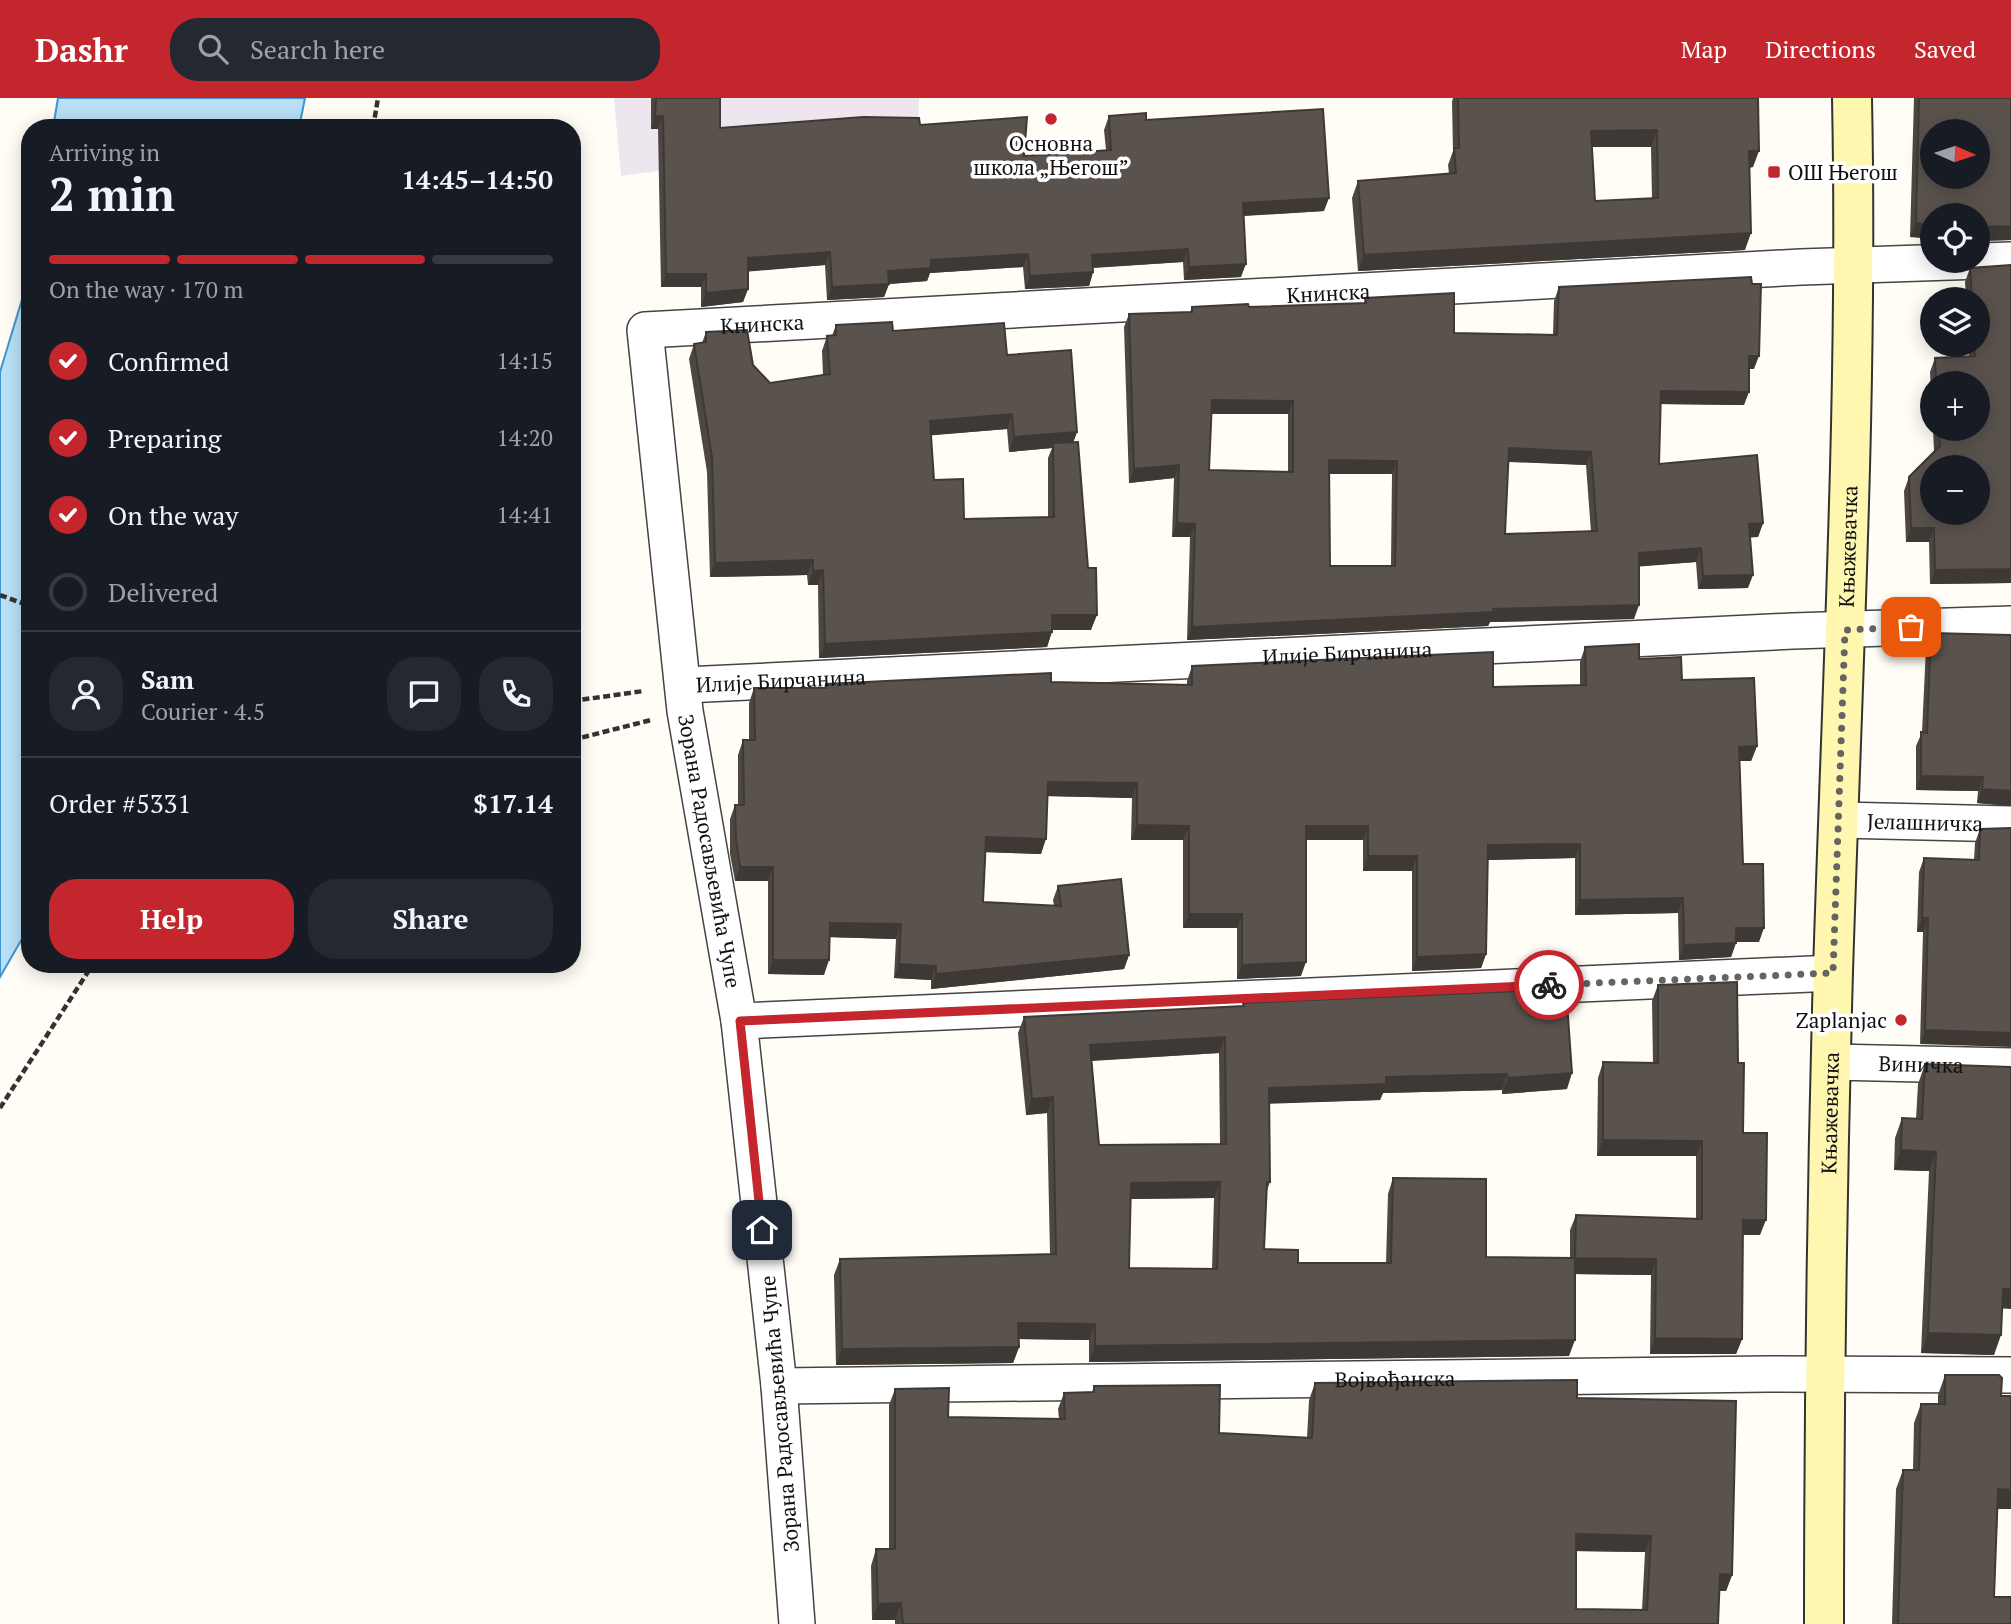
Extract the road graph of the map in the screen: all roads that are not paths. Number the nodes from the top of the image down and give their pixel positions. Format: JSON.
{"nodes":[{"id":1,"x":1852,"y":98,"type":"edge"},
{"id":2,"x":2011,"y":260,"type":"edge"},
{"id":3,"x":1856,"y":265,"type":"junction"},
{"id":4,"x":645,"y":330,"type":"joint"},
{"id":5,"x":2011,"y":624,"type":"edge"},
{"id":6,"x":1845,"y":630,"type":"junction"},
{"id":7,"x":685,"y":698,"type":"junction"},
{"id":8,"x":1839,"y":820,"type":"junction"},
{"id":9,"x":2011,"y":824,"type":"edge"},
{"id":10,"x":1833,"y":973,"type":"junction"},
{"id":11,"x":740,"y":1021,"type":"junction"},
{"id":12,"x":1832,"y":1062,"type":"junction"},
{"id":13,"x":2011,"y":1066,"type":"edge"},
{"id":14,"x":1824,"y":1373,"type":"junction"},
{"id":15,"x":2011,"y":1375,"type":"edge"},
{"id":16,"x":779,"y":1387,"type":"junction"},
{"id":17,"x":797,"y":1624,"type":"edge"},
{"id":18,"x":1824,"y":1624,"type":"edge"}],
"edges":[{"from":1,"to":3,"type":"main road","name":"Књажевачка"},
{"from":2,"to":3,"type":"street","name":"Книнска"},
{"from":3,"to":4,"type":"street","name":"Книнска"},
{"from":3,"to":6,"type":"main road","name":"Књажевачка"},
{"from":4,"to":7,"type":"street","name":"Зорана Радосављевића Чупе"},
{"from":5,"to":6,"type":"street","name":"Илије Бирчанина"},
{"from":6,"to":7,"type":"street","name":"Илије Бирчанина"},
{"from":6,"to":8,"type":"main road","name":"Књажевачка"},
{"from":7,"to":11,"type":"street","name":"Зорана Радосављевића Чупе"},
{"from":8,"to":9,"type":"street","name":"Јелашничка"},
{"from":8,"to":10,"type":"main road","name":"Књажевачка"},
{"from":10,"to":11,"type":"street"},
{"from":10,"to":12,"type":"main road","name":"Књажевачка"},
{"from":11,"to":16,"type":"street","name":"Зорана Радосављевића Чупе"},
{"from":12,"to":13,"type":"street","name":"Виничка"},
{"from":12,"to":14,"type":"main road","name":"Књажевачка"},
{"from":14,"to":15,"type":"street","name":"Војвођанска"},
{"from":14,"to":16,"type":"street","name":"Војвођанска"},
{"from":14,"to":18,"type":"main road","name":"Књажевачка"},
{"from":16,"to":17,"type":"street","name":"Зорана Радосављевића Чупе"}]}
